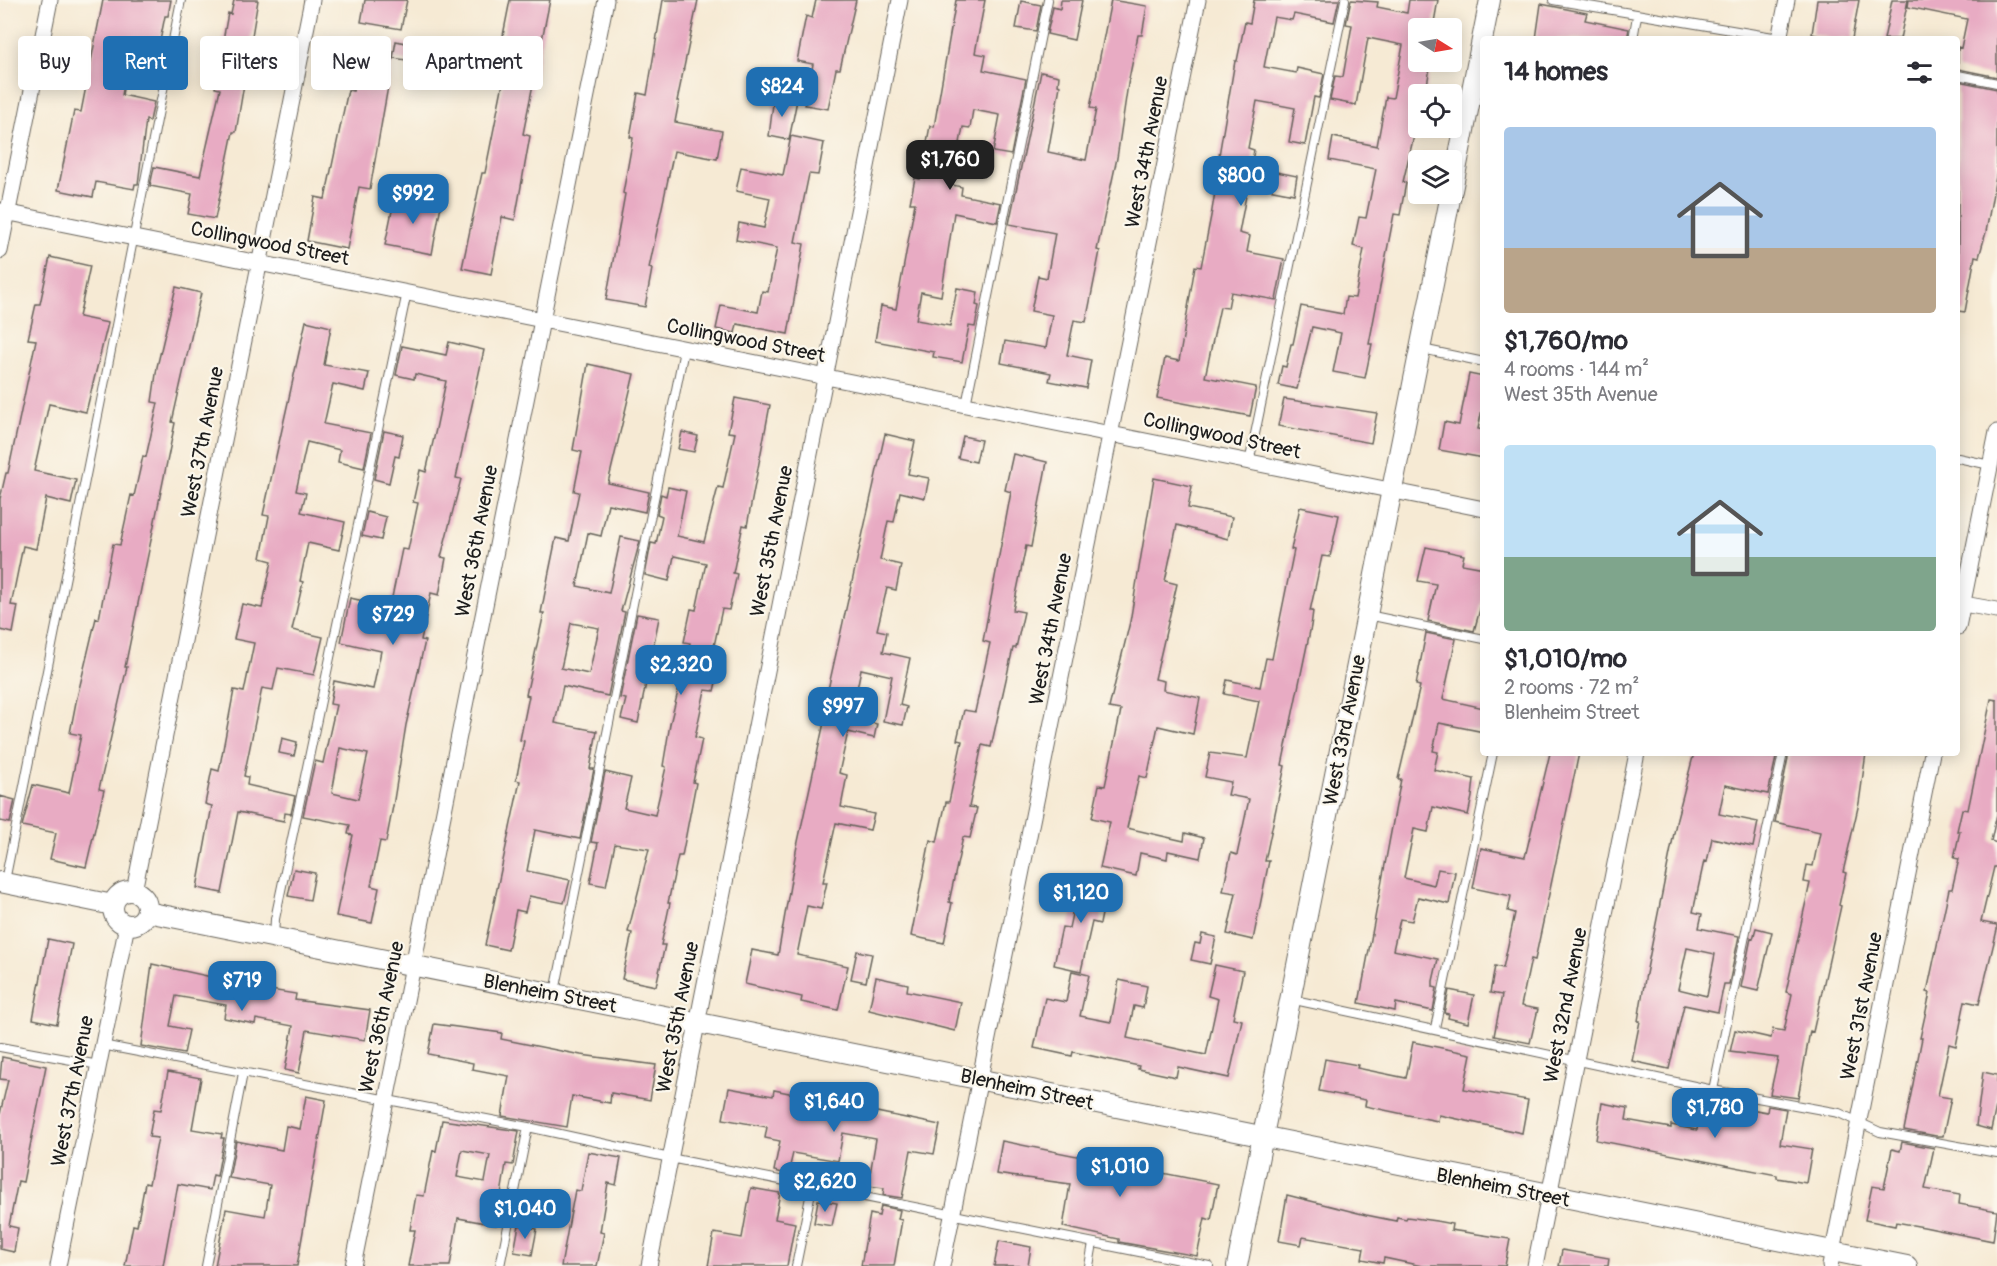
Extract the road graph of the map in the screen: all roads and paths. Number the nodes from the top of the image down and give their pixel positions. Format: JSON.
{"nodes":[{"id":1,"x":50,"y":0,"type":"edge"},
{"id":2,"x":181,"y":0,"type":"edge"},
{"id":3,"x":312,"y":0,"type":"edge"},
{"id":4,"x":606,"y":0,"type":"edge"},
{"id":5,"x":900,"y":0,"type":"edge"},
{"id":6,"x":1048,"y":0,"type":"edge"},
{"id":7,"x":1198,"y":0,"type":"edge"},
{"id":8,"x":1346,"y":0,"type":"edge"},
{"id":9,"x":1490,"y":0,"type":"edge"},
{"id":10,"x":1553,"y":0,"type":"edge"},
{"id":11,"x":1787,"y":0,"type":"edge"},
{"id":12,"x":1637,"y":15,"type":"junction"},
{"id":13,"x":1483,"y":36,"type":"edge"},
{"id":14,"x":1634,"y":36,"type":"edge"},
{"id":15,"x":1763,"y":36,"type":"edge"},
{"id":16,"x":1781,"y":36,"type":"edge"},
{"id":17,"x":1480,"y":51,"type":"edge"},
{"id":18,"x":1960,"y":75,"type":"edge"},
{"id":19,"x":1997,"y":83,"type":"edge"},
{"id":20,"x":1460,"y":150,"type":"edge"},
{"id":21,"x":1450,"y":204,"type":"edge"},
{"id":22,"x":4,"y":212,"type":"edge"},
{"id":23,"x":133,"y":237,"type":"junction"},
{"id":24,"x":0,"y":251,"type":"edge"},
{"id":25,"x":260,"y":262,"type":"junction"},
{"id":26,"x":407,"y":292,"type":"junction"},
{"id":27,"x":542,"y":319,"type":"junction"},
{"id":28,"x":1420,"y":349,"type":"junction"},
{"id":29,"x":684,"y":350,"type":"junction"},
{"id":30,"x":1480,"y":361,"type":"edge"},
{"id":31,"x":825,"y":378,"type":"junction"},
{"id":32,"x":966,"y":407,"type":"junction"},
{"id":33,"x":1997,"y":432,"type":"edge"},
{"id":34,"x":1110,"y":433,"type":"junction"},
{"id":35,"x":1960,"y":458,"type":"edge"},
{"id":36,"x":1249,"y":464,"type":"junction"},
{"id":37,"x":1990,"y":465,"type":"junction"},
{"id":38,"x":1392,"y":490,"type":"junction"},
{"id":39,"x":1480,"y":508,"type":"edge"},
{"id":40,"x":1960,"y":603,"type":"edge"},
{"id":41,"x":1997,"y":610,"type":"edge"},
{"id":42,"x":1367,"y":614,"type":"junction"},
{"id":43,"x":1480,"y":638,"type":"edge"},
{"id":44,"x":1491,"y":756,"type":"edge"},
{"id":45,"x":1636,"y":756,"type":"edge"},
{"id":46,"x":1782,"y":756,"type":"edge"},
{"id":47,"x":1931,"y":756,"type":"edge"},
{"id":48,"x":2,"y":883,"type":"edge"},
{"id":49,"x":134,"y":891,"type":"junction"},
{"id":50,"x":113,"y":905,"type":"junction"},
{"id":51,"x":147,"y":912,"type":"junction"},
{"id":52,"x":127,"y":925,"type":"junction"},
{"id":53,"x":274,"y":937,"type":"junction"},
{"id":54,"x":414,"y":966,"type":"junction"},
{"id":55,"x":555,"y":993,"type":"junction"},
{"id":56,"x":1290,"y":999,"type":"junction"},
{"id":57,"x":698,"y":1022,"type":"junction"},
{"id":58,"x":1435,"y":1028,"type":"junction"},
{"id":59,"x":102,"y":1045,"type":"junction"},
{"id":60,"x":0,"y":1047,"type":"edge"},
{"id":61,"x":1575,"y":1059,"type":"junction"},
{"id":62,"x":99,"y":1065,"type":"junction"},
{"id":63,"x":243,"y":1073,"type":"junction"},
{"id":64,"x":981,"y":1079,"type":"junction"},
{"id":65,"x":1713,"y":1090,"type":"junction"},
{"id":66,"x":386,"y":1099,"type":"junction"},
{"id":67,"x":1860,"y":1123,"type":"junction"},
{"id":68,"x":528,"y":1127,"type":"junction"},
{"id":69,"x":1262,"y":1139,"type":"junction"},
{"id":70,"x":1997,"y":1154,"type":"edge"},
{"id":71,"x":670,"y":1158,"type":"junction"},
{"id":72,"x":812,"y":1187,"type":"junction"},
{"id":73,"x":1548,"y":1196,"type":"junction"},
{"id":74,"x":952,"y":1215,"type":"junction"},
{"id":75,"x":1093,"y":1243,"type":"junction"},
{"id":76,"x":1832,"y":1259,"type":"edge"},
{"id":77,"x":58,"y":1266,"type":"edge"},
{"id":78,"x":206,"y":1266,"type":"edge"},
{"id":79,"x":353,"y":1266,"type":"edge"},
{"id":80,"x":500,"y":1266,"type":"edge"},
{"id":81,"x":649,"y":1266,"type":"edge"},
{"id":82,"x":796,"y":1266,"type":"edge"},
{"id":83,"x":942,"y":1266,"type":"edge"},
{"id":84,"x":1089,"y":1266,"type":"edge"},
{"id":85,"x":1209,"y":1266,"type":"edge"},
{"id":86,"x":1237,"y":1266,"type":"edge"},
{"id":87,"x":1535,"y":1266,"type":"edge"},
{"id":88,"x":1907,"y":1266,"type":"edge"}],
"edges":[{"from":1,"to":22,"type":"street"},
{"from":2,"to":23,"type":"lane"},
{"from":3,"to":25,"type":"street","name":"West 37th Avenue"},
{"from":4,"to":27,"type":"street","name":"West 36th Avenue"},
{"from":5,"to":31,"type":"street","name":"West 35th Avenue"},
{"from":6,"to":32,"type":"lane"},
{"from":7,"to":34,"type":"street","name":"West 34th Avenue"},
{"from":8,"to":36,"type":"lane"},
{"from":9,"to":13,"type":"street","name":"West 33rd Avenue"},
{"from":10,"to":12,"type":"lane"},
{"from":11,"to":16,"type":"street"},
{"from":12,"to":14,"type":"lane"},
{"from":12,"to":15,"type":"lane"},
{"from":17,"to":20,"type":"street","name":"West 33rd Avenue"},
{"from":18,"to":19,"type":"lane"},
{"from":21,"to":28,"type":"street","name":"West 33rd Avenue"},
{"from":22,"to":23,"type":"street","name":"Collingwood Street"},
{"from":22,"to":24,"type":"street"},
{"from":23,"to":25,"type":"street","name":"Collingwood Street"},
{"from":23,"to":48,"type":"lane"},
{"from":25,"to":26,"type":"street","name":"Collingwood Street"},
{"from":25,"to":49,"type":"street","name":"West 37th Avenue"},
{"from":26,"to":27,"type":"street","name":"Collingwood Street"},
{"from":26,"to":53,"type":"lane"},
{"from":27,"to":29,"type":"street","name":"Collingwood Street"},
{"from":27,"to":54,"type":"street","name":"West 36th Avenue"},
{"from":28,"to":30,"type":"lane"},
{"from":28,"to":38,"type":"street","name":"West 33rd Avenue"},
{"from":29,"to":31,"type":"street","name":"Collingwood Street"},
{"from":29,"to":55,"type":"lane"},
{"from":31,"to":32,"type":"street","name":"Collingwood Street"},
{"from":31,"to":57,"type":"street","name":"West 35th Avenue"},
{"from":32,"to":34,"type":"street","name":"Collingwood Street"},
{"from":33,"to":37,"type":"street"},
{"from":34,"to":36,"type":"street","name":"Collingwood Street"},
{"from":34,"to":64,"type":"street","name":"West 34th Avenue"},
{"from":35,"to":37,"type":"lane"},
{"from":36,"to":38,"type":"street","name":"Collingwood Street"},
{"from":37,"to":40,"type":"street"},
{"from":38,"to":39,"type":"street","name":"Collingwood Street"},
{"from":38,"to":42,"type":"street","name":"West 33rd Avenue"},
{"from":40,"to":41,"type":"street"},
{"from":42,"to":43,"type":"lane"},
{"from":42,"to":56,"type":"street","name":"West 33rd Avenue"},
{"from":44,"to":58,"type":"lane"},
{"from":45,"to":61,"type":"street","name":"West 32nd Avenue"},
{"from":46,"to":65,"type":"lane"},
{"from":47,"to":67,"type":"street","name":"West 31st Avenue"},
{"from":48,"to":50,"type":"street"},
{"from":49,"to":50,"type":"street"},
{"from":49,"to":51,"type":"street"},
{"from":50,"to":52,"type":"street"},
{"from":51,"to":52,"type":"street"},
{"from":51,"to":53,"type":"street","name":"Blenheim Street"},
{"from":52,"to":59,"type":"street","name":"West 37th Avenue"},
{"from":53,"to":54,"type":"street","name":"Blenheim Street"},
{"from":54,"to":55,"type":"street","name":"Blenheim Street"},
{"from":54,"to":66,"type":"street","name":"West 36th Avenue"},
{"from":55,"to":57,"type":"street","name":"Blenheim Street"},
{"from":56,"to":58,"type":"lane"},
{"from":56,"to":69,"type":"street","name":"West 33rd Avenue"},
{"from":57,"to":64,"type":"street","name":"Blenheim Street"},
{"from":57,"to":71,"type":"street","name":"West 35th Avenue"},
{"from":58,"to":61,"type":"lane"},
{"from":59,"to":62,"type":"street","name":"West 37th Avenue"},
{"from":59,"to":63,"type":"lane"},
{"from":60,"to":62,"type":"lane"},
{"from":61,"to":65,"type":"lane"},
{"from":61,"to":73,"type":"street","name":"West 32nd Avenue"},
{"from":62,"to":77,"type":"street","name":"West 37th Avenue"},
{"from":63,"to":66,"type":"lane"},
{"from":63,"to":78,"type":"lane"},
{"from":64,"to":69,"type":"street","name":"Blenheim Street"},
{"from":64,"to":74,"type":"street","name":"West 34th Avenue"},
{"from":65,"to":67,"type":"lane"},
{"from":66,"to":68,"type":"lane"},
{"from":66,"to":79,"type":"street","name":"West 36th Avenue"},
{"from":67,"to":70,"type":"lane"},
{"from":67,"to":76,"type":"street","name":"West 31st Avenue"},
{"from":68,"to":71,"type":"lane"},
{"from":68,"to":80,"type":"lane"},
{"from":69,"to":73,"type":"street","name":"Blenheim Street"},
{"from":69,"to":86,"type":"street","name":"West 33rd Avenue"},
{"from":71,"to":72,"type":"lane"},
{"from":71,"to":81,"type":"street","name":"West 35th Avenue"},
{"from":72,"to":74,"type":"lane"},
{"from":72,"to":82,"type":"lane"},
{"from":73,"to":76,"type":"street","name":"Blenheim Street"},
{"from":73,"to":87,"type":"street","name":"West 32nd Avenue"},
{"from":74,"to":75,"type":"lane"},
{"from":74,"to":83,"type":"street","name":"West 34th Avenue"},
{"from":75,"to":84,"type":"lane"},
{"from":75,"to":85,"type":"lane"},
{"from":76,"to":88,"type":"street","name":"Blenheim Street"}]}
